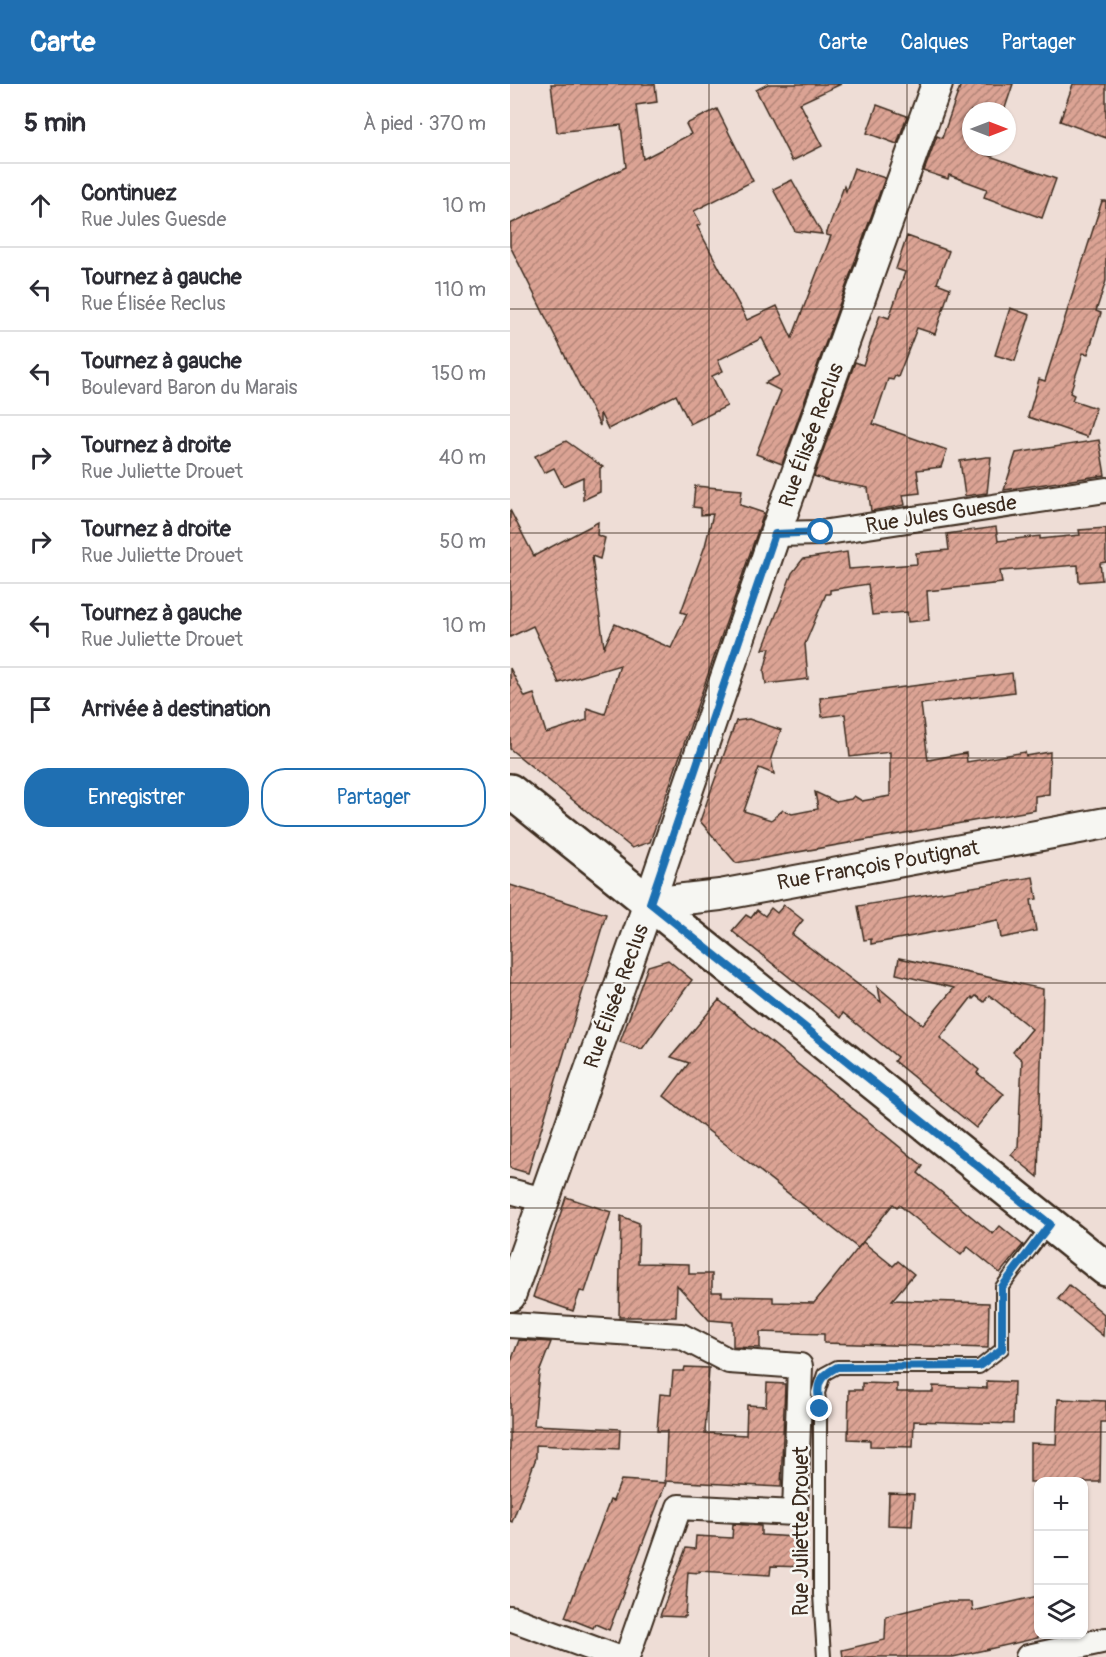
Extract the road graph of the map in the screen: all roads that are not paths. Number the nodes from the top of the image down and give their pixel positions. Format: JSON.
{"nodes":[{"id":1,"x":937,"y":84,"type":"edge"},
{"id":2,"x":1106,"y":490,"type":"edge"},
{"id":3,"x":775,"y":534,"type":"junction"},
{"id":4,"x":510,"y":791,"type":"edge"},
{"id":5,"x":1106,"y":824,"type":"edge"},
{"id":6,"x":650,"y":903,"type":"junction"},
{"id":7,"x":510,"y":1191,"type":"edge"},
{"id":8,"x":544,"y":1200,"type":"junction"},
{"id":9,"x":1050,"y":1224,"type":"junction"},
{"id":10,"x":1106,"y":1269,"type":"edge"},
{"id":11,"x":510,"y":1296,"type":"edge"},
{"id":12,"x":510,"y":1325,"type":"edge"},
{"id":13,"x":510,"y":1618,"type":"edge"},
{"id":14,"x":1106,"y":1640,"type":"edge"},
{"id":15,"x":616,"y":1657,"type":"edge"},
{"id":16,"x":627,"y":1657,"type":"edge"},
{"id":17,"x":824,"y":1657,"type":"edge"},
{"id":18,"x":1028,"y":1657,"type":"edge"}],
"edges":[{"from":1,"to":3,"type":"street","name":"Rue Élisée Reclus"},
{"from":2,"to":3,"type":"street","name":"Rue Jules Guesde"},
{"from":3,"to":6,"type":"street","name":"Rue Élisée Reclus"},
{"from":4,"to":6,"type":"main road"},
{"from":5,"to":6,"type":"street","name":"Rue François Poutignat"},
{"from":6,"to":8,"type":"street","name":"Rue Élisée Reclus"},
{"from":6,"to":9,"type":"main road"},
{"from":7,"to":8,"type":"street"},
{"from":8,"to":11,"type":"street","name":"Rue Élisée Reclus"},
{"from":9,"to":10,"type":"main road"},
{"from":9,"to":17,"type":"lane","name":"Rue Juliette Drouet"},
{"from":12,"to":16,"type":"street"},
{"from":13,"to":15,"type":"street"},
{"from":14,"to":18,"type":"street"}]}
